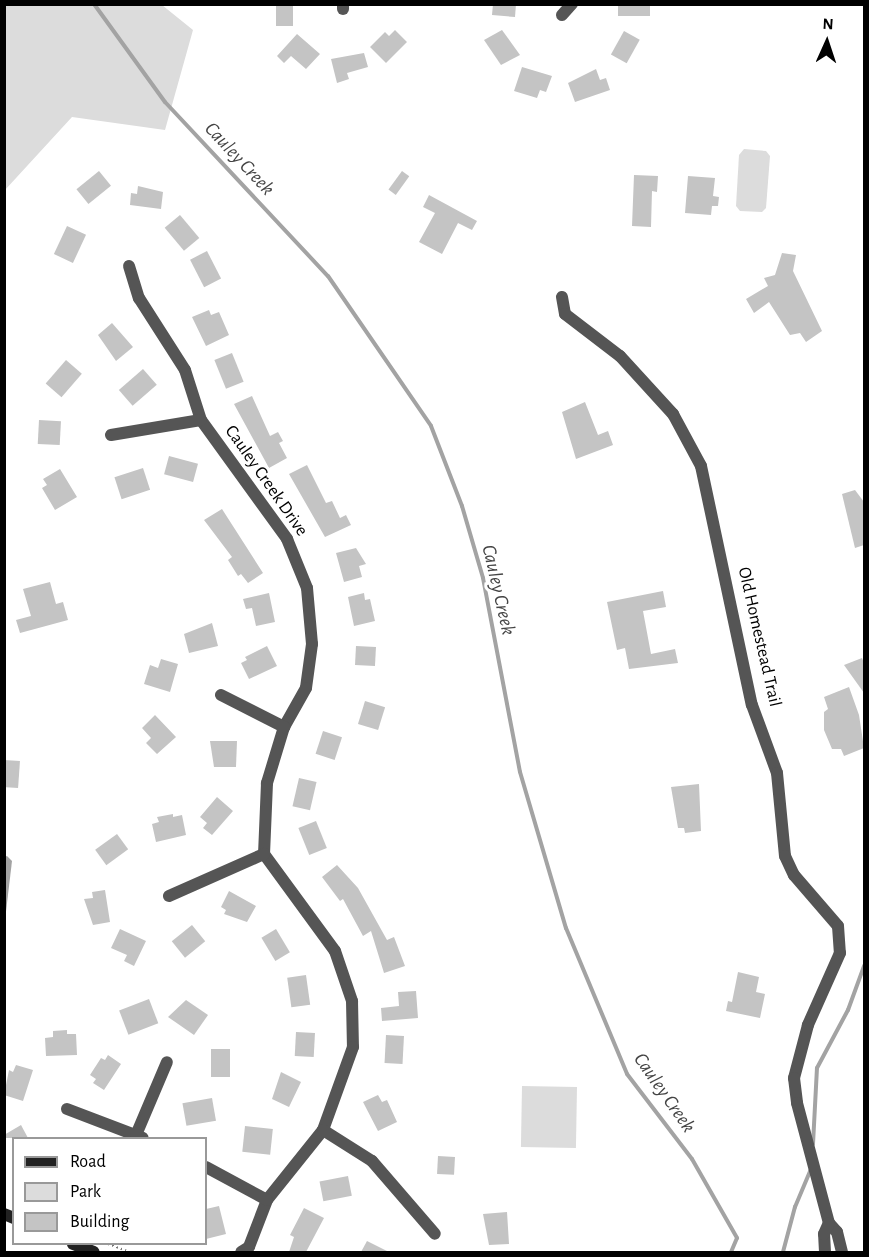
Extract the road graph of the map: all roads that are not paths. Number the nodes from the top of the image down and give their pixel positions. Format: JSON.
{"nodes":[{"id":1,"x":572,"y":4,"type":"edge"},
{"id":2,"x":562,"y":15,"type":"dead end"},
{"id":3,"x":129,"y":266,"type":"dead end"},
{"id":4,"x":562,"y":297,"type":"dead end"},
{"id":5,"x":201,"y":420,"type":"junction"},
{"id":6,"x":111,"y":435,"type":"dead end"},
{"id":7,"x":221,"y":695,"type":"dead end"},
{"id":8,"x":284,"y":727,"type":"junction"},
{"id":9,"x":264,"y":854,"type":"junction"},
{"id":10,"x":169,"y":896,"type":"dead end"},
{"id":11,"x":167,"y":1062,"type":"dead end"},
{"id":12,"x":66,"y":1109,"type":"dead end"},
{"id":13,"x":322,"y":1130,"type":"junction"},
{"id":14,"x":139,"y":1137,"type":"edge"},
{"id":15,"x":207,"y":1168,"type":"edge"},
{"id":16,"x":267,"y":1200,"type":"junction"},
{"id":17,"x":829,"y":1223,"type":"junction"},
{"id":18,"x":435,"y":1234,"type":"dead end"},
{"id":19,"x":76,"y":1245,"type":"edge"},
{"id":20,"x":247,"y":1251,"type":"edge"},
{"id":21,"x":94,"y":1252,"type":"edge"},
{"id":22,"x":825,"y":1252,"type":"edge"},
{"id":23,"x":842,"y":1252,"type":"edge"}],
"edges":[{"from":1,"to":2,"type":"street"},
{"from":3,"to":5,"type":"street","name":"Cauley Creek Drive"},
{"from":4,"to":17,"type":"street","name":"Old Homestead Trail"},
{"from":5,"to":6,"type":"street"},
{"from":5,"to":8,"type":"street","name":"Cauley Creek Drive"},
{"from":7,"to":8,"type":"street"},
{"from":8,"to":9,"type":"street","name":"Cauley Creek Drive"},
{"from":9,"to":10,"type":"street"},
{"from":9,"to":13,"type":"street"},
{"from":11,"to":14,"type":"street"},
{"from":12,"to":14,"type":"street"},
{"from":13,"to":16,"type":"street"},
{"from":13,"to":18,"type":"street"},
{"from":15,"to":16,"type":"street"},
{"from":16,"to":20,"type":"street"},
{"from":17,"to":22,"type":"street"},
{"from":17,"to":23,"type":"street"},
{"from":19,"to":21,"type":"street"}]}
